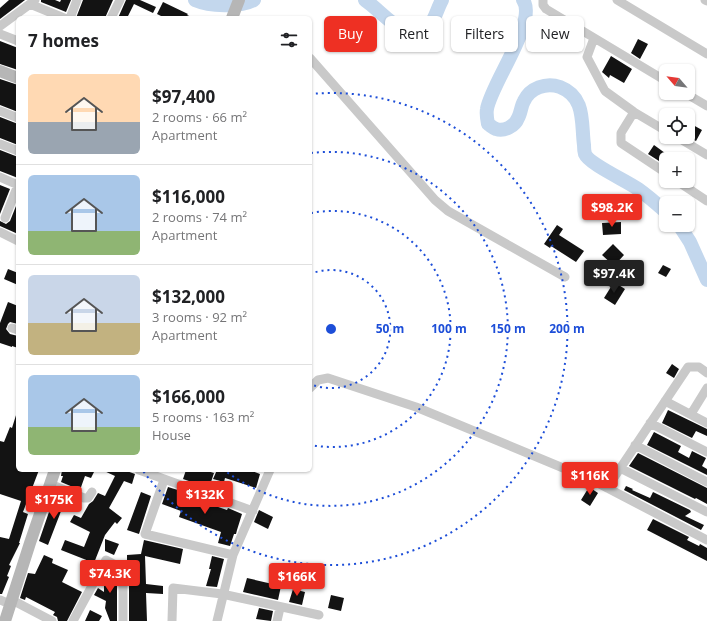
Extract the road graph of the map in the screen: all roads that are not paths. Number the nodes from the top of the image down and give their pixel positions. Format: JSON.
{"nodes":[{"id":1,"x":77,"y":0,"type":"edge"},
{"id":2,"x":120,"y":0,"type":"edge"},
{"id":3,"x":239,"y":0,"type":"edge"},
{"id":4,"x":617,"y":0,"type":"edge"},
{"id":5,"x":33,"y":2,"type":"edge"},
{"id":6,"x":543,"y":3,"type":"edge"},
{"id":7,"x":60,"y":16,"type":"edge"},
{"id":8,"x":71,"y":16,"type":"edge"},
{"id":9,"x":112,"y":16,"type":"edge"},
{"id":10,"x":233,"y":16,"type":"edge"},
{"id":11,"x":0,"y":26,"type":"edge"},
{"id":12,"x":0,"y":34,"type":"edge"},
{"id":13,"x":594,"y":38,"type":"junction"},
{"id":14,"x":16,"y":40,"type":"edge"},
{"id":15,"x":707,"y":54,"type":"edge"},
{"id":16,"x":312,"y":60,"type":"edge"},
{"id":17,"x":0,"y":71,"type":"edge"},
{"id":18,"x":16,"y":77,"type":"edge"},
{"id":19,"x":659,"y":77,"type":"edge"},
{"id":20,"x":695,"y":99,"type":"edge"},
{"id":21,"x":707,"y":106,"type":"edge"},
{"id":22,"x":0,"y":111,"type":"edge"},
{"id":23,"x":634,"y":112,"type":"junction"},
{"id":24,"x":16,"y":117,"type":"edge"},
{"id":25,"x":659,"y":127,"type":"edge"},
{"id":26,"x":0,"y":144,"type":"edge"},
{"id":27,"x":689,"y":144,"type":"edge"},
{"id":28,"x":16,"y":151,"type":"edge"},
{"id":29,"x":707,"y":155,"type":"edge"},
{"id":30,"x":659,"y":168,"type":"edge"},
{"id":31,"x":0,"y":177,"type":"edge"},
{"id":32,"x":16,"y":184,"type":"edge"},
{"id":33,"x":688,"y":188,"type":"edge"},
{"id":34,"x":16,"y":190,"type":"edge"},
{"id":35,"x":707,"y":201,"type":"edge"},
{"id":36,"x":5,"y":218,"type":"dead end"},
{"id":37,"x":0,"y":232,"type":"edge"},
{"id":38,"x":16,"y":240,"type":"edge"},
{"id":39,"x":564,"y":277,"type":"dead end"},
{"id":40,"x":707,"y":373,"type":"edge"},
{"id":41,"x":312,"y":384,"type":"edge"},
{"id":42,"x":707,"y":388,"type":"edge"},
{"id":43,"x":665,"y":401,"type":"junction"},
{"id":44,"x":690,"y":414,"type":"junction"},
{"id":45,"x":650,"y":423,"type":"junction"},
{"id":46,"x":707,"y":423,"type":"edge"},
{"id":47,"x":635,"y":445,"type":"junction"},
{"id":48,"x":707,"y":452,"type":"edge"},
{"id":49,"x":620,"y":468,"type":"junction"},
{"id":50,"x":54,"y":472,"type":"edge"},
{"id":51,"x":144,"y":472,"type":"edge"},
{"id":52,"x":269,"y":472,"type":"edge"},
{"id":53,"x":164,"y":480,"type":"junction"},
{"id":54,"x":707,"y":482,"type":"edge"},
{"id":55,"x":50,"y":484,"type":"junction"},
{"id":56,"x":607,"y":488,"type":"junction"},
{"id":57,"x":92,"y":492,"type":"dead end"},
{"id":58,"x":253,"y":510,"type":"junction"},
{"id":59,"x":707,"y":512,"type":"edge"},
{"id":60,"x":707,"y":539,"type":"edge"},
{"id":61,"x":232,"y":555,"type":"junction"},
{"id":62,"x":222,"y":594,"type":"junction"},
{"id":63,"x":7,"y":602,"type":"edge"},
{"id":64,"x":280,"y":608,"type":"junction"},
{"id":65,"x":319,"y":615,"type":"dead end"},
{"id":66,"x":5,"y":621,"type":"edge"},
{"id":67,"x":52,"y":621,"type":"edge"},
{"id":68,"x":73,"y":621,"type":"edge"},
{"id":69,"x":123,"y":621,"type":"edge"},
{"id":70,"x":172,"y":621,"type":"edge"},
{"id":71,"x":216,"y":621,"type":"edge"},
{"id":72,"x":277,"y":621,"type":"edge"}],
"edges":[{"from":1,"to":8,"type":"street"},
{"from":2,"to":9,"type":"street"},
{"from":3,"to":10,"type":"main road"},
{"from":4,"to":15,"type":"street"},
{"from":5,"to":7,"type":"street"},
{"from":5,"to":11,"type":"street"},
{"from":6,"to":13,"type":"street"},
{"from":12,"to":14,"type":"street"},
{"from":13,"to":19,"type":"street"},
{"from":13,"to":23,"type":"street"},
{"from":16,"to":39,"type":"street"},
{"from":17,"to":18,"type":"main road"},
{"from":20,"to":21,"type":"street"},
{"from":22,"to":24,"type":"street"},
{"from":23,"to":25,"type":"street"},
{"from":23,"to":30,"type":"street"},
{"from":26,"to":28,"type":"street"},
{"from":27,"to":29,"type":"street"},
{"from":31,"to":32,"type":"street"},
{"from":33,"to":35,"type":"street"},
{"from":34,"to":36,"type":"street"},
{"from":37,"to":38,"type":"street"},
{"from":40,"to":43,"type":"street"},
{"from":41,"to":56,"type":"street"},
{"from":42,"to":44,"type":"street"},
{"from":43,"to":44,"type":"street"},
{"from":43,"to":45,"type":"street"},
{"from":44,"to":46,"type":"street"},
{"from":45,"to":47,"type":"street"},
{"from":45,"to":48,"type":"street"},
{"from":47,"to":49,"type":"street"},
{"from":47,"to":54,"type":"street"},
{"from":49,"to":56,"type":"street"},
{"from":49,"to":59,"type":"street"},
{"from":50,"to":55,"type":"main road"},
{"from":51,"to":53,"type":"street"},
{"from":52,"to":58,"type":"street"},
{"from":53,"to":58,"type":"street"},
{"from":53,"to":61,"type":"street"},
{"from":55,"to":57,"type":"street"},
{"from":55,"to":63,"type":"main road"},
{"from":56,"to":60,"type":"street"},
{"from":58,"to":61,"type":"street"},
{"from":61,"to":62,"type":"street"},
{"from":62,"to":64,"type":"street"},
{"from":62,"to":70,"type":"street"},
{"from":62,"to":71,"type":"street"},
{"from":63,"to":66,"type":"main road"},
{"from":63,"to":67,"type":"street"},
{"from":64,"to":65,"type":"street"},
{"from":64,"to":72,"type":"street"},
{"from":68,"to":69,"type":"street"}]}
